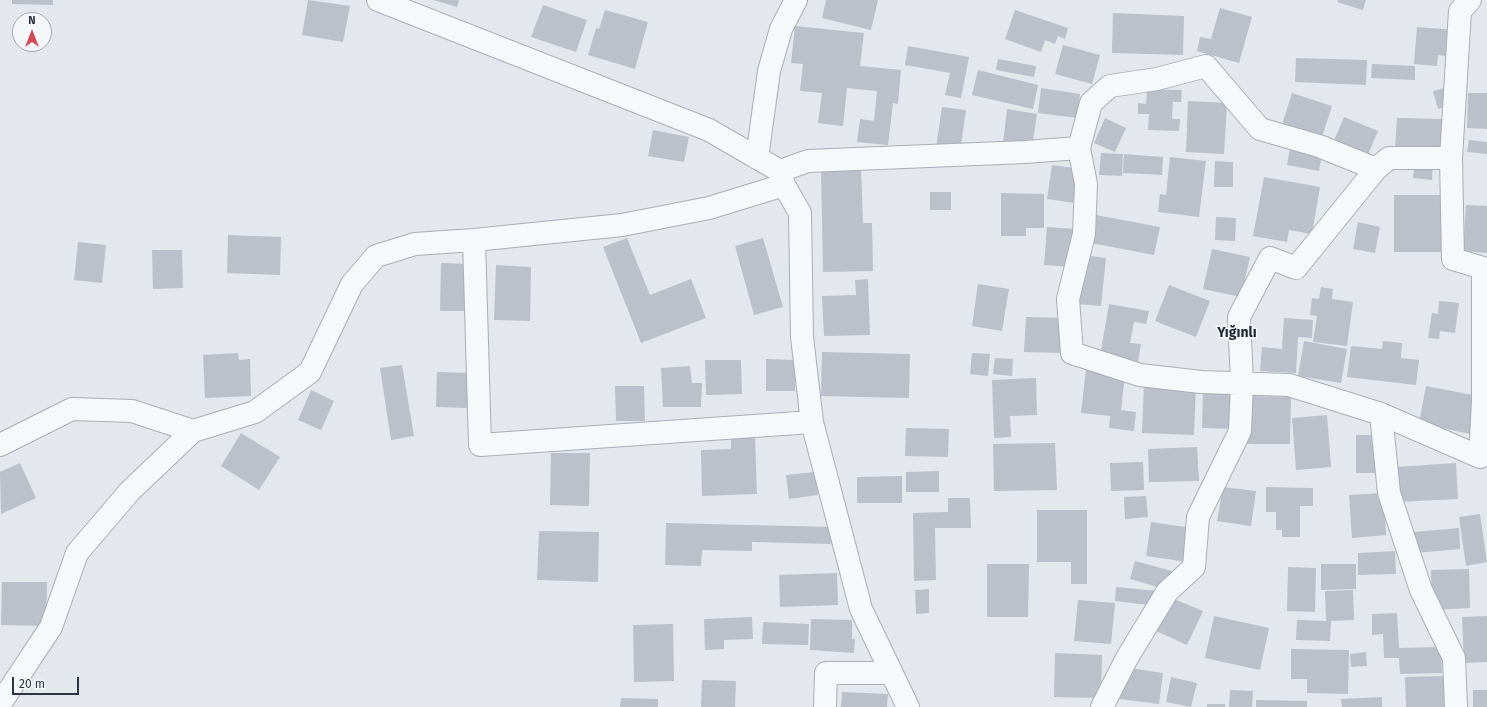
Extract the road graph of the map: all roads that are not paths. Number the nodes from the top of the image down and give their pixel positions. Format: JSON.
{"nodes":[{"id":1,"x":378,"y":0,"type":"edge"},
{"id":2,"x":796,"y":0,"type":"edge"},
{"id":3,"x":1470,"y":0,"type":"edge"},
{"id":4,"x":1474,"y":0,"type":"edge"},
{"id":5,"x":1487,"y":2,"type":"edge"},
{"id":6,"x":1079,"y":148,"type":"junction"},
{"id":7,"x":757,"y":158,"type":"junction"},
{"id":8,"x":1451,"y":158,"type":"junction"},
{"id":9,"x":1376,"y":169,"type":"junction"},
{"id":10,"x":782,"y":178,"type":"junction"},
{"id":11,"x":474,"y":240,"type":"junction"},
{"id":12,"x":1242,"y":382,"type":"junction"},
{"id":13,"x":1485,"y":401,"type":"edge"},
{"id":14,"x":1381,"y":414,"type":"junction"},
{"id":15,"x":812,"y":422,"type":"junction"},
{"id":16,"x":193,"y":431,"type":"junction"},
{"id":17,"x":0,"y":445,"type":"edge"},
{"id":18,"x":891,"y":673,"type":"junction"},
{"id":19,"x":0,"y":704,"type":"edge"},
{"id":20,"x":825,"y":707,"type":"edge"},
{"id":21,"x":908,"y":707,"type":"edge"},
{"id":22,"x":1102,"y":707,"type":"edge"},
{"id":23,"x":1456,"y":707,"type":"edge"}],
"edges":[{"from":1,"to":7,"type":"street"},
{"from":2,"to":7,"type":"street"},
{"from":3,"to":8,"type":"street"},
{"from":4,"to":5,"type":"street"},
{"from":6,"to":9,"type":"street"},
{"from":6,"to":10,"type":"street"},
{"from":6,"to":12,"type":"street"},
{"from":7,"to":10,"type":"street"},
{"from":8,"to":9,"type":"street"},
{"from":8,"to":13,"type":"street"},
{"from":9,"to":12,"type":"street"},
{"from":10,"to":11,"type":"street"},
{"from":10,"to":15,"type":"street"},
{"from":11,"to":15,"type":"street"},
{"from":11,"to":16,"type":"street"},
{"from":12,"to":14,"type":"street"},
{"from":12,"to":22,"type":"street"},
{"from":13,"to":14,"type":"street"},
{"from":14,"to":23,"type":"street"},
{"from":15,"to":18,"type":"street"},
{"from":16,"to":17,"type":"street"},
{"from":16,"to":19,"type":"street"},
{"from":18,"to":20,"type":"street"},
{"from":18,"to":21,"type":"street"}]}
